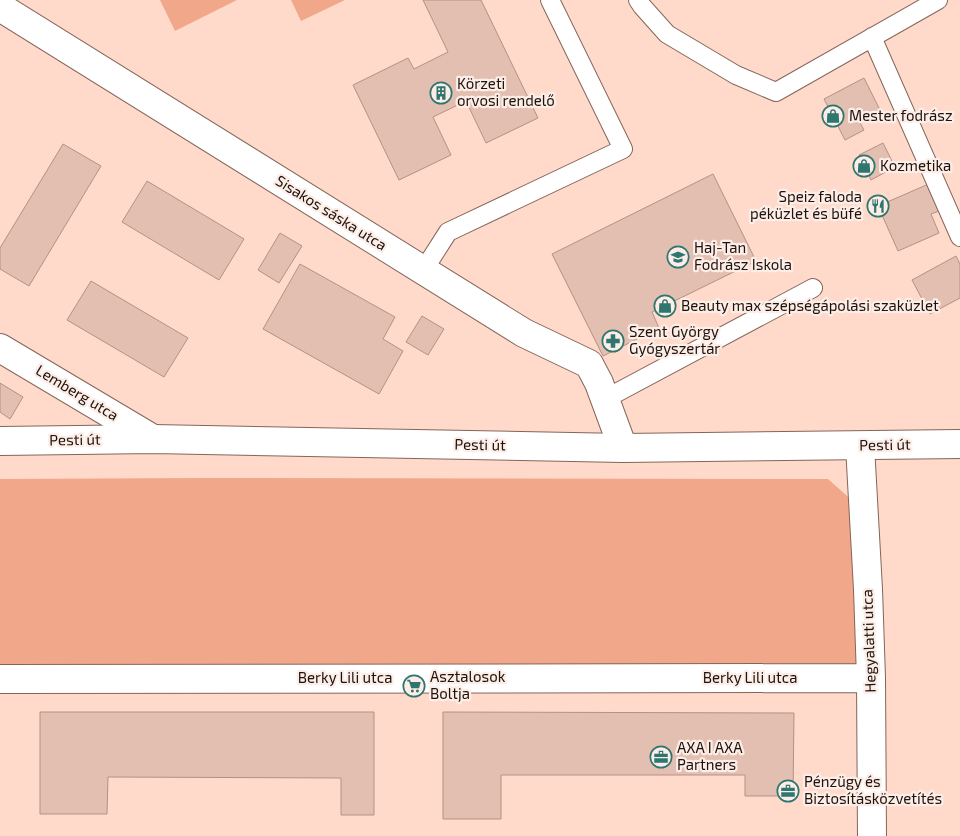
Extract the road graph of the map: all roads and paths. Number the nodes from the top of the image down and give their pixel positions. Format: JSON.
{"nodes":[{"id":1,"x":550,"y":0,"type":"edge"},
{"id":2,"x":638,"y":0,"type":"edge"},
{"id":3,"x":938,"y":0,"type":"edge"},
{"id":4,"x":0,"y":7,"type":"edge"},
{"id":5,"x":872,"y":37,"type":"junction"},
{"id":6,"x":960,"y":237,"type":"edge"},
{"id":7,"x":424,"y":271,"type":"junction"},
{"id":8,"x":813,"y":288,"type":"dead end"},
{"id":9,"x":0,"y":348,"type":"edge"},
{"id":10,"x":604,"y":399,"type":"junction"},
{"id":11,"x":153,"y":439,"type":"junction"},
{"id":12,"x":0,"y":441,"type":"edge"},
{"id":13,"x":960,"y":444,"type":"edge"},
{"id":14,"x":860,"y":446,"type":"junction"},
{"id":15,"x":623,"y":448,"type":"junction"},
{"id":16,"x":871,"y":678,"type":"junction"},
{"id":17,"x":0,"y":679,"type":"edge"},
{"id":18,"x":872,"y":836,"type":"edge"}],
"edges":[{"from":1,"to":7,"type":"lane"},
{"from":2,"to":5,"type":"lane"},
{"from":3,"to":5,"type":"lane"},
{"from":4,"to":7,"type":"street","name":"Sisakos sáska utca"},
{"from":5,"to":6,"type":"lane"},
{"from":7,"to":10,"type":"street","name":"Sisakos sáska utca"},
{"from":8,"to":10,"type":"lane"},
{"from":9,"to":11,"type":"street","name":"Lemberg utca"},
{"from":10,"to":15,"type":"street","name":"Sisakos sáska utca"},
{"from":11,"to":12,"type":"street","name":"Pesti út"},
{"from":11,"to":15,"type":"street","name":"Pesti út"},
{"from":13,"to":14,"type":"street","name":"Pesti út"},
{"from":14,"to":15,"type":"street","name":"Pesti út"},
{"from":14,"to":16,"type":"street","name":"Hegyalatti utca"},
{"from":16,"to":17,"type":"street","name":"Berky Lili utca"},
{"from":16,"to":18,"type":"street","name":"Hegyalatti utca"}]}
